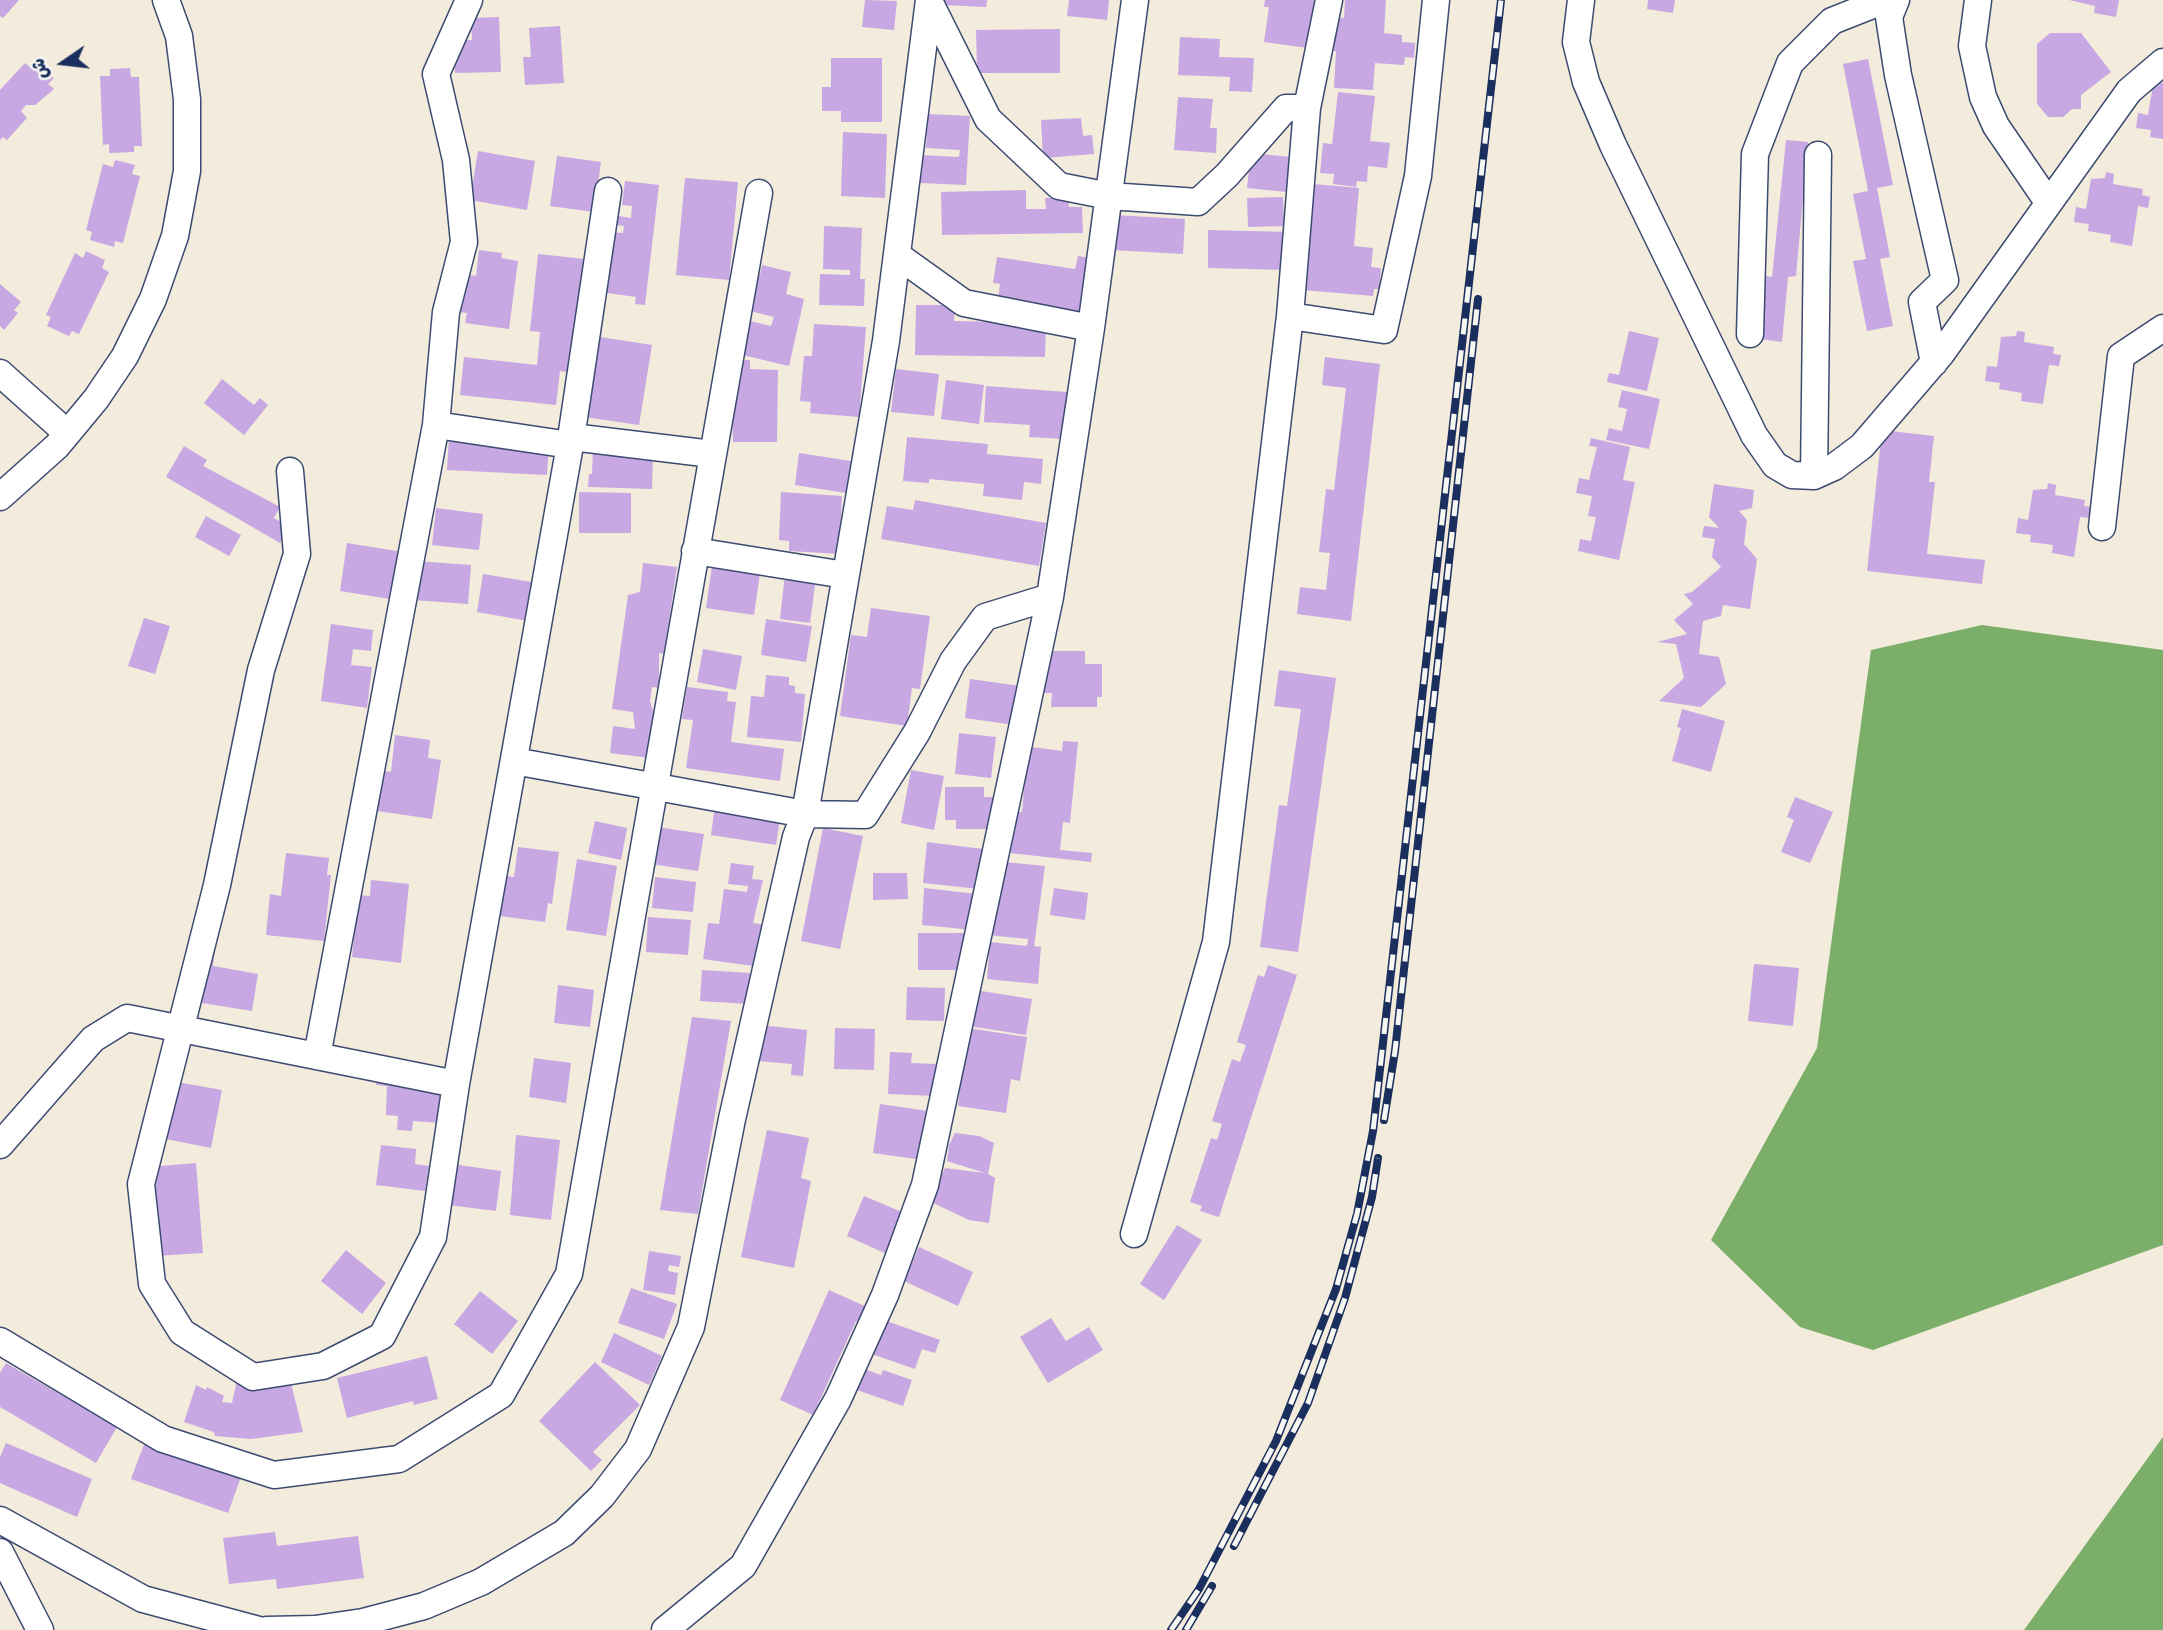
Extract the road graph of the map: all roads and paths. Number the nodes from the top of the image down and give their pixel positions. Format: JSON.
{"nodes":[{"id":1,"x":166,"y":0,"type":"edge"},
{"id":2,"x":469,"y":0,"type":"edge"},
{"id":3,"x":1135,"y":0,"type":"edge"},
{"id":4,"x":1329,"y":0,"type":"edge"},
{"id":5,"x":1436,"y":0,"type":"edge"},
{"id":6,"x":1581,"y":0,"type":"edge"},
{"id":7,"x":1885,"y":0,"type":"edge"},
{"id":8,"x":1896,"y":0,"type":"edge"},
{"id":9,"x":1978,"y":0,"type":"edge"},
{"id":10,"x":929,"y":1,"type":"edge"},
{"id":11,"x":2163,"y":62,"type":"edge"},
{"id":12,"x":1307,"y":108,"type":"junction"},
{"id":13,"x":1818,"y":155,"type":"dead end"},
{"id":14,"x":608,"y":191,"type":"dead end"},
{"id":15,"x":759,"y":193,"type":"dead end"},
{"id":16,"x":1109,"y":196,"type":"junction"},
{"id":17,"x":2048,"y":202,"type":"junction"},
{"id":18,"x":897,"y":255,"type":"junction"},
{"id":19,"x":1290,"y":316,"type":"junction"},
{"id":20,"x":1091,"y":328,"type":"junction"},
{"id":21,"x":2163,"y":328,"type":"edge"},
{"id":22,"x":1750,"y":334,"type":"dead end"},
{"id":23,"x":1934,"y":363,"type":"junction"},
{"id":24,"x":0,"y":373,"type":"edge"},
{"id":25,"x":436,"y":425,"type":"junction"},
{"id":26,"x":67,"y":433,"type":"junction"},
{"id":27,"x":571,"y":441,"type":"junction"},
{"id":28,"x":712,"y":454,"type":"junction"},
{"id":29,"x":290,"y":471,"type":"dead end"},
{"id":30,"x":1814,"y":476,"type":"junction"},
{"id":31,"x":0,"y":497,"type":"edge"},
{"id":32,"x":2102,"y":527,"type":"dead end"},
{"id":33,"x":695,"y":551,"type":"junction"},
{"id":34,"x":845,"y":575,"type":"junction"},
{"id":35,"x":1050,"y":597,"type":"junction"},
{"id":36,"x":514,"y":761,"type":"junction"},
{"id":37,"x":656,"y":786,"type":"junction"},
{"id":38,"x":805,"y":814,"type":"junction"},
{"id":39,"x":183,"y":1029,"type":"junction"},
{"id":40,"x":317,"y":1056,"type":"junction"},
{"id":41,"x":457,"y":1084,"type":"junction"},
{"id":42,"x":0,"y":1145,"type":"edge"},
{"id":43,"x":1134,"y":1234,"type":"dead end"},
{"id":44,"x":0,"y":1341,"type":"edge"},
{"id":45,"x":0,"y":1520,"type":"edge"},
{"id":46,"x":0,"y":1552,"type":"edge"},
{"id":47,"x":40,"y":1630,"type":"edge"},
{"id":48,"x":259,"y":1630,"type":"edge"},
{"id":49,"x":267,"y":1630,"type":"edge"},
{"id":50,"x":665,"y":1630,"type":"edge"}],
"edges":[{"from":1,"to":26,"type":"street"},
{"from":2,"to":25,"type":"street"},
{"from":3,"to":16,"type":"street"},
{"from":4,"to":12,"type":"street"},
{"from":5,"to":19,"type":"street"},
{"from":6,"to":30,"type":"street"},
{"from":7,"to":22,"type":"street"},
{"from":8,"to":23,"type":"street"},
{"from":9,"to":17,"type":"street"},
{"from":10,"to":16,"type":"street"},
{"from":10,"to":18,"type":"street"},
{"from":11,"to":17,"type":"street"},
{"from":12,"to":16,"type":"street"},
{"from":12,"to":19,"type":"street"},
{"from":13,"to":30,"type":"street"},
{"from":14,"to":27,"type":"street"},
{"from":15,"to":28,"type":"street"},
{"from":16,"to":20,"type":"street"},
{"from":17,"to":23,"type":"street"},
{"from":18,"to":20,"type":"street"},
{"from":18,"to":34,"type":"street"},
{"from":19,"to":43,"type":"street"},
{"from":20,"to":35,"type":"street"},
{"from":21,"to":32,"type":"street"},
{"from":23,"to":30,"type":"street"},
{"from":24,"to":26,"type":"street"},
{"from":25,"to":27,"type":"street"},
{"from":25,"to":40,"type":"street"},
{"from":26,"to":31,"type":"street"},
{"from":27,"to":28,"type":"street"},
{"from":27,"to":36,"type":"street"},
{"from":28,"to":33,"type":"street"},
{"from":29,"to":39,"type":"street"},
{"from":33,"to":34,"type":"street"},
{"from":33,"to":37,"type":"street"},
{"from":34,"to":38,"type":"street"},
{"from":35,"to":38,"type":"street"},
{"from":35,"to":50,"type":"street"},
{"from":36,"to":37,"type":"street"},
{"from":36,"to":41,"type":"street"},
{"from":37,"to":38,"type":"street"},
{"from":37,"to":44,"type":"street"},
{"from":38,"to":49,"type":"street"},
{"from":39,"to":40,"type":"street"},
{"from":39,"to":41,"type":"street"},
{"from":39,"to":42,"type":"street"},
{"from":40,"to":41,"type":"street"},
{"from":45,"to":48,"type":"street"},
{"from":46,"to":47,"type":"street"}]}
